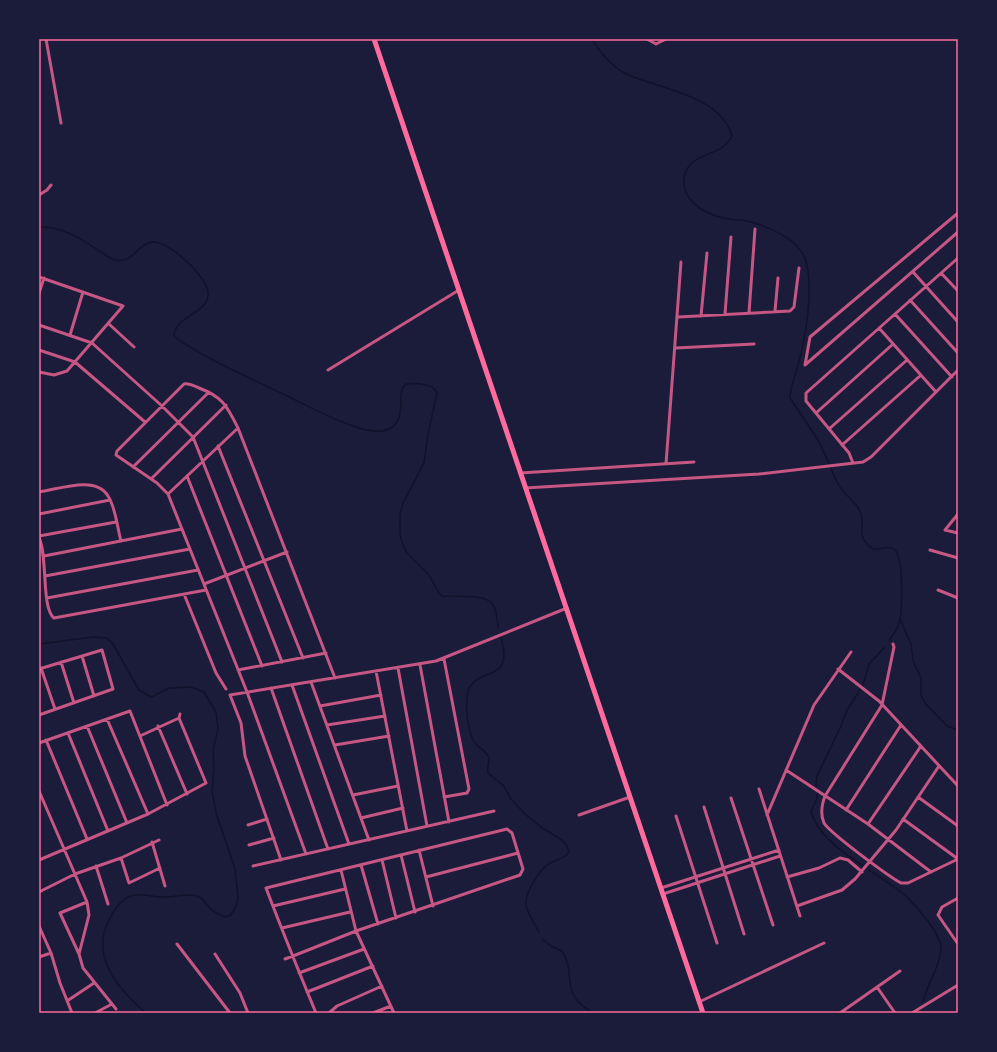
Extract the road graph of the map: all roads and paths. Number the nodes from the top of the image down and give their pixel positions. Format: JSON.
{"nodes":[{"id":1,"x":46,"y":39,"type":"edge"},
{"id":2,"x":374,"y":39,"type":"edge"},
{"id":3,"x":647,"y":39,"type":"edge"},
{"id":4,"x":666,"y":39,"type":"edge"},
{"id":5,"x":61,"y":123,"type":"dead end"},
{"id":6,"x":51,"y":185,"type":"dead end"},
{"id":7,"x":39,"y":195,"type":"edge"},
{"id":8,"x":958,"y":213,"type":"edge"},
{"id":9,"x":755,"y":229,"type":"dead end"},
{"id":10,"x":958,"y":232,"type":"edge"},
{"id":11,"x":730,"y":237,"type":"dead end"},
{"id":12,"x":707,"y":253,"type":"dead end"},
{"id":13,"x":958,"y":258,"type":"edge"},
{"id":14,"x":681,"y":262,"type":"dead end"},
{"id":15,"x":799,"y":268,"type":"dead end"},
{"id":16,"x":913,"y":272,"type":"junction"},
{"id":17,"x":941,"y":273,"type":"junction"},
{"id":18,"x":39,"y":277,"type":"edge"},
{"id":19,"x":44,"y":278,"type":"junction"},
{"id":20,"x":778,"y":278,"type":"dead end"},
{"id":21,"x":926,"y":287,"type":"junction"},
{"id":22,"x":459,"y":290,"type":"junction"},
{"id":23,"x":958,"y":291,"type":"edge"},
{"id":24,"x":83,"y":292,"type":"junction"},
{"id":25,"x":39,"y":293,"type":"edge"},
{"id":26,"x":910,"y":300,"type":"junction"},
{"id":27,"x":774,"y":311,"type":"junction"},
{"id":28,"x":749,"y":313,"type":"junction"},
{"id":29,"x":725,"y":314,"type":"junction"},
{"id":30,"x":895,"y":314,"type":"junction"},
{"id":31,"x":701,"y":316,"type":"junction"},
{"id":32,"x":678,"y":317,"type":"junction"},
{"id":33,"x":958,"y":322,"type":"edge"},
{"id":34,"x":109,"y":324,"type":"junction"},
{"id":35,"x":39,"y":325,"type":"edge"},
{"id":36,"x":879,"y":328,"type":"junction"},
{"id":37,"x":70,"y":336,"type":"junction"},
{"id":38,"x":92,"y":343,"type":"junction"},
{"id":39,"x":754,"y":344,"type":"dead end"},
{"id":40,"x":893,"y":344,"type":"junction"},
{"id":41,"x":134,"y":347,"type":"dead end"},
{"id":42,"x":676,"y":348,"type":"junction"},
{"id":43,"x":39,"y":350,"type":"edge"},
{"id":44,"x":958,"y":353,"type":"edge"},
{"id":45,"x":907,"y":360,"type":"junction"},
{"id":46,"x":75,"y":362,"type":"junction"},
{"id":47,"x":328,"y":370,"type":"dead end"},
{"id":48,"x":958,"y":370,"type":"edge"},
{"id":49,"x":39,"y":372,"type":"edge"},
{"id":50,"x":921,"y":375,"type":"junction"},
{"id":51,"x":952,"y":377,"type":"junction"},
{"id":52,"x":210,"y":392,"type":"junction"},
{"id":53,"x":936,"y":392,"type":"junction"},
{"id":54,"x":226,"y":405,"type":"junction"},
{"id":55,"x":162,"y":406,"type":"junction"},
{"id":56,"x":816,"y":413,"type":"junction"},
{"id":57,"x":146,"y":422,"type":"junction"},
{"id":58,"x":178,"y":422,"type":"junction"},
{"id":59,"x":238,"y":428,"type":"junction"},
{"id":60,"x":829,"y":429,"type":"junction"},
{"id":61,"x":193,"y":437,"type":"junction"},
{"id":62,"x":842,"y":445,"type":"junction"},
{"id":63,"x":218,"y":446,"type":"junction"},
{"id":64,"x":203,"y":460,"type":"junction"},
{"id":65,"x":694,"y":462,"type":"dead end"},
{"id":66,"x":853,"y":463,"type":"junction"},
{"id":67,"x":666,"y":464,"type":"junction"},
{"id":68,"x":133,"y":467,"type":"junction"},
{"id":69,"x":520,"y":473,"type":"junction"},
{"id":70,"x":187,"y":476,"type":"junction"},
{"id":71,"x":151,"y":479,"type":"junction"},
{"id":72,"x":525,"y":488,"type":"junction"},
{"id":73,"x":39,"y":492,"type":"edge"},
{"id":74,"x":168,"y":494,"type":"junction"},
{"id":75,"x":110,"y":500,"type":"junction"},
{"id":76,"x":39,"y":514,"type":"edge"},
{"id":77,"x":958,"y":514,"type":"edge"},
{"id":78,"x":116,"y":522,"type":"junction"},
{"id":79,"x":182,"y":529,"type":"junction"},
{"id":80,"x":958,"y":533,"type":"edge"},
{"id":81,"x":39,"y":537,"type":"edge"},
{"id":82,"x":121,"y":541,"type":"junction"},
{"id":83,"x":190,"y":550,"type":"junction"},
{"id":84,"x":930,"y":550,"type":"dead end"},
{"id":85,"x":287,"y":552,"type":"junction"},
{"id":86,"x":44,"y":556,"type":"junction"},
{"id":87,"x":958,"y":558,"type":"edge"},
{"id":88,"x":264,"y":561,"type":"junction"},
{"id":89,"x":246,"y":568,"type":"junction"},
{"id":90,"x":198,"y":570,"type":"junction"},
{"id":91,"x":227,"y":575,"type":"junction"},
{"id":92,"x":45,"y":576,"type":"junction"},
{"id":93,"x":204,"y":584,"type":"junction"},
{"id":94,"x":206,"y":590,"type":"junction"},
{"id":95,"x":938,"y":590,"type":"dead end"},
{"id":96,"x":184,"y":594,"type":"junction"},
{"id":97,"x":47,"y":598,"type":"junction"},
{"id":98,"x":958,"y":598,"type":"edge"},
{"id":99,"x":567,"y":608,"type":"junction"},
{"id":100,"x":893,"y":644,"type":"dead end"},
{"id":101,"x":851,"y":652,"type":"dead end"},
{"id":102,"x":326,"y":653,"type":"junction"},
{"id":103,"x":82,"y":656,"type":"junction"},
{"id":104,"x":303,"y":658,"type":"junction"},
{"id":105,"x":444,"y":659,"type":"junction"},
{"id":106,"x":61,"y":662,"type":"junction"},
{"id":107,"x":282,"y":662,"type":"junction"},
{"id":108,"x":420,"y":665,"type":"junction"},
{"id":109,"x":262,"y":666,"type":"junction"},
{"id":110,"x":40,"y":668,"type":"edge"},
{"id":111,"x":398,"y":668,"type":"junction"},
{"id":112,"x":838,"y":669,"type":"junction"},
{"id":113,"x":238,"y":670,"type":"junction"},
{"id":114,"x":376,"y":671,"type":"junction"},
{"id":115,"x":335,"y":678,"type":"junction"},
{"id":116,"x":311,"y":682,"type":"junction"},
{"id":117,"x":292,"y":685,"type":"junction"},
{"id":118,"x":271,"y":688,"type":"junction"},
{"id":119,"x":226,"y":690,"type":"dead end"},
{"id":120,"x":247,"y":692,"type":"junction"},
{"id":121,"x":381,"y":695,"type":"junction"},
{"id":122,"x":94,"y":696,"type":"junction"},
{"id":123,"x":74,"y":703,"type":"junction"},
{"id":124,"x":882,"y":705,"type":"junction"},
{"id":125,"x":320,"y":706,"type":"junction"},
{"id":126,"x":55,"y":710,"type":"junction"},
{"id":127,"x":39,"y":715,"type":"edge"},
{"id":128,"x":385,"y":716,"type":"junction"},
{"id":129,"x":107,"y":719,"type":"junction"},
{"id":130,"x":327,"y":725,"type":"junction"},
{"id":131,"x":901,"y":725,"type":"junction"},
{"id":132,"x":87,"y":726,"type":"junction"},
{"id":133,"x":158,"y":726,"type":"junction"},
{"id":134,"x":68,"y":733,"type":"junction"},
{"id":135,"x":140,"y":736,"type":"junction"},
{"id":136,"x":389,"y":736,"type":"junction"},
{"id":137,"x":46,"y":740,"type":"junction"},
{"id":138,"x":39,"y":743,"type":"edge"},
{"id":139,"x":334,"y":745,"type":"junction"},
{"id":140,"x":920,"y":746,"type":"junction"},
{"id":141,"x":939,"y":766,"type":"junction"},
{"id":142,"x":786,"y":770,"type":"junction"},
{"id":143,"x":398,"y":786,"type":"junction"},
{"id":144,"x":958,"y":786,"type":"edge"},
{"id":145,"x":759,"y":789,"type":"dead end"},
{"id":146,"x":39,"y":791,"type":"edge"},
{"id":147,"x":187,"y":794,"type":"junction"},
{"id":148,"x":353,"y":795,"type":"junction"},
{"id":149,"x":825,"y":796,"type":"junction"},
{"id":150,"x":630,"y":797,"type":"junction"},
{"id":151,"x":918,"y":797,"type":"junction"},
{"id":152,"x":444,"y":798,"type":"junction"},
{"id":153,"x":732,"y":798,"type":"dead end"},
{"id":154,"x":167,"y":805,"type":"junction"},
{"id":155,"x":704,"y":807,"type":"dead end"},
{"id":156,"x":402,"y":808,"type":"junction"},
{"id":157,"x":846,"y":810,"type":"junction"},
{"id":158,"x":494,"y":811,"type":"dead end"},
{"id":159,"x":148,"y":814,"type":"junction"},
{"id":160,"x":579,"y":815,"type":"dead end"},
{"id":161,"x":767,"y":815,"type":"junction"},
{"id":162,"x":676,"y":816,"type":"dead end"},
{"id":163,"x":361,"y":818,"type":"junction"},
{"id":164,"x":903,"y":819,"type":"junction"},
{"id":165,"x":267,"y":820,"type":"junction"},
{"id":166,"x":448,"y":822,"type":"junction"},
{"id":167,"x":128,"y":823,"type":"junction"},
{"id":168,"x":868,"y":824,"type":"junction"},
{"id":169,"x":248,"y":825,"type":"dead end"},
{"id":170,"x":427,"y":826,"type":"junction"},
{"id":171,"x":958,"y":826,"type":"edge"},
{"id":172,"x":108,"y":831,"type":"junction"},
{"id":173,"x":407,"y":831,"type":"junction"},
{"id":174,"x":274,"y":838,"type":"junction"},
{"id":175,"x":87,"y":839,"type":"junction"},
{"id":176,"x":887,"y":839,"type":"junction"},
{"id":177,"x":159,"y":840,"type":"dead end"},
{"id":178,"x":369,"y":840,"type":"junction"},
{"id":179,"x":152,"y":842,"type":"junction"},
{"id":180,"x":349,"y":844,"type":"junction"},
{"id":181,"x":249,"y":845,"type":"dead end"},
{"id":182,"x":64,"y":849,"type":"junction"},
{"id":183,"x":328,"y":849,"type":"junction"},
{"id":184,"x":419,"y":850,"type":"junction"},
{"id":185,"x":778,"y":850,"type":"junction"},
{"id":186,"x":518,"y":853,"type":"junction"},
{"id":187,"x":306,"y":854,"type":"junction"},
{"id":188,"x":401,"y":854,"type":"junction"},
{"id":189,"x":39,"y":855,"type":"edge"},
{"id":190,"x":780,"y":856,"type":"junction"},
{"id":191,"x":122,"y":858,"type":"junction"},
{"id":192,"x":751,"y":859,"type":"junction"},
{"id":193,"x":958,"y":859,"type":"edge"},
{"id":194,"x":40,"y":860,"type":"edge"},
{"id":195,"x":281,"y":860,"type":"junction"},
{"id":196,"x":382,"y":860,"type":"junction"},
{"id":197,"x":870,"y":861,"type":"junction"},
{"id":198,"x":361,"y":864,"type":"junction"},
{"id":199,"x":753,"y":864,"type":"junction"},
{"id":200,"x":96,"y":866,"type":"junction"},
{"id":201,"x":253,"y":866,"type":"dead end"},
{"id":202,"x":160,"y":868,"type":"junction"},
{"id":203,"x":723,"y":868,"type":"junction"},
{"id":204,"x":341,"y":870,"type":"junction"},
{"id":205,"x":862,"y":872,"type":"junction"},
{"id":206,"x":931,"y":872,"type":"junction"},
{"id":207,"x":725,"y":873,"type":"junction"},
{"id":208,"x":75,"y":874,"type":"junction"},
{"id":209,"x":426,"y":877,"type":"junction"},
{"id":210,"x":696,"y":877,"type":"junction"},
{"id":211,"x":787,"y":878,"type":"junction"},
{"id":212,"x":697,"y":882,"type":"junction"},
{"id":213,"x":678,"y":883,"type":"junction"},
{"id":214,"x":165,"y":886,"type":"dead end"},
{"id":215,"x":680,"y":888,"type":"junction"},
{"id":216,"x":345,"y":889,"type":"junction"},
{"id":217,"x":662,"y":891,"type":"junction"},
{"id":218,"x":39,"y":892,"type":"edge"},
{"id":219,"x":958,"y":898,"type":"edge"},
{"id":220,"x":87,"y":902,"type":"junction"},
{"id":221,"x":108,"y":904,"type":"dead end"},
{"id":222,"x":273,"y":906,"type":"junction"},
{"id":223,"x":434,"y":906,"type":"junction"},
{"id":224,"x":797,"y":906,"type":"junction"},
{"id":225,"x":350,"y":912,"type":"junction"},
{"id":226,"x":415,"y":912,"type":"junction"},
{"id":227,"x":800,"y":916,"type":"dead end"},
{"id":228,"x":396,"y":918,"type":"junction"},
{"id":229,"x":378,"y":924,"type":"junction"},
{"id":230,"x":773,"y":925,"type":"dead end"},
{"id":231,"x":39,"y":926,"type":"edge"},
{"id":232,"x":282,"y":928,"type":"junction"},
{"id":233,"x":356,"y":932,"type":"junction"},
{"id":234,"x":744,"y":934,"type":"dead end"},
{"id":235,"x":717,"y":943,"type":"dead end"},
{"id":236,"x":824,"y":943,"type":"dead end"},
{"id":237,"x":177,"y":944,"type":"dead end"},
{"id":238,"x":958,"y":944,"type":"edge"},
{"id":239,"x":364,"y":949,"type":"junction"},
{"id":240,"x":51,"y":953,"type":"junction"},
{"id":241,"x":79,"y":954,"type":"junction"},
{"id":242,"x":215,"y":954,"type":"dead end"},
{"id":243,"x":293,"y":956,"type":"junction"},
{"id":244,"x":39,"y":957,"type":"edge"},
{"id":245,"x":285,"y":960,"type":"dead end"},
{"id":246,"x":373,"y":966,"type":"junction"},
{"id":247,"x":900,"y":971,"type":"dead end"},
{"id":248,"x":299,"y":973,"type":"junction"},
{"id":249,"x":94,"y":983,"type":"junction"},
{"id":250,"x":958,"y":985,"type":"edge"},
{"id":251,"x":382,"y":986,"type":"junction"},
{"id":252,"x":878,"y":987,"type":"junction"},
{"id":253,"x":307,"y":992,"type":"junction"},
{"id":254,"x":66,"y":1001,"type":"junction"},
{"id":255,"x":699,"y":1002,"type":"junction"},
{"id":256,"x":112,"y":1004,"type":"junction"},
{"id":257,"x":391,"y":1006,"type":"junction"},
{"id":258,"x":116,"y":1009,"type":"dead end"},
{"id":259,"x":72,"y":1013,"type":"edge"},
{"id":260,"x":95,"y":1013,"type":"edge"},
{"id":261,"x":230,"y":1013,"type":"edge"},
{"id":262,"x":248,"y":1013,"type":"edge"},
{"id":263,"x":316,"y":1013,"type":"edge"},
{"id":264,"x":329,"y":1013,"type":"edge"},
{"id":265,"x":373,"y":1013,"type":"edge"},
{"id":266,"x":394,"y":1013,"type":"edge"},
{"id":267,"x":703,"y":1013,"type":"edge"},
{"id":268,"x":840,"y":1013,"type":"edge"},
{"id":269,"x":895,"y":1013,"type":"edge"},
{"id":270,"x":912,"y":1013,"type":"edge"}],
"edges":[{"from":1,"to":5,"type":"street"},
{"from":2,"to":22,"type":"highway"},
{"from":3,"to":4,"type":"street"},
{"from":6,"to":7,"type":"street"},
{"from":8,"to":16,"type":"street"},
{"from":9,"to":28,"type":"street"},
{"from":10,"to":16,"type":"street"},
{"from":11,"to":29,"type":"street"},
{"from":12,"to":31,"type":"street"},
{"from":13,"to":17,"type":"street"},
{"from":14,"to":32,"type":"street"},
{"from":15,"to":27,"type":"street"},
{"from":16,"to":21,"type":"street"},
{"from":17,"to":21,"type":"street"},
{"from":17,"to":23,"type":"street"},
{"from":18,"to":19,"type":"street"},
{"from":19,"to":24,"type":"street"},
{"from":19,"to":25,"type":"street"},
{"from":20,"to":27,"type":"street"},
{"from":21,"to":26,"type":"street"},
{"from":21,"to":33,"type":"street"},
{"from":22,"to":47,"type":"street"},
{"from":22,"to":69,"type":"highway"},
{"from":24,"to":34,"type":"street"},
{"from":24,"to":37,"type":"street"},
{"from":26,"to":30,"type":"street"},
{"from":26,"to":44,"type":"street"},
{"from":27,"to":28,"type":"street"},
{"from":28,"to":29,"type":"street"},
{"from":29,"to":31,"type":"street"},
{"from":30,"to":36,"type":"street"},
{"from":30,"to":51,"type":"street"},
{"from":31,"to":32,"type":"street"},
{"from":32,"to":42,"type":"street"},
{"from":34,"to":38,"type":"street"},
{"from":34,"to":41,"type":"street"},
{"from":35,"to":37,"type":"street"},
{"from":36,"to":40,"type":"street"},
{"from":36,"to":56,"type":"street"},
{"from":37,"to":38,"type":"street"},
{"from":38,"to":46,"type":"street"},
{"from":38,"to":55,"type":"street"},
{"from":39,"to":42,"type":"street"},
{"from":40,"to":45,"type":"street"},
{"from":40,"to":56,"type":"street"},
{"from":42,"to":67,"type":"street"},
{"from":43,"to":46,"type":"street"},
{"from":45,"to":50,"type":"street"},
{"from":45,"to":60,"type":"street"},
{"from":46,"to":49,"type":"street"},
{"from":46,"to":57,"type":"street"},
{"from":48,"to":51,"type":"street"},
{"from":50,"to":53,"type":"street"},
{"from":50,"to":62,"type":"street"},
{"from":51,"to":53,"type":"street"},
{"from":52,"to":54,"type":"street"},
{"from":52,"to":55,"type":"street"},
{"from":52,"to":58,"type":"street"},
{"from":53,"to":66,"type":"street"},
{"from":54,"to":59,"type":"street"},
{"from":54,"to":61,"type":"street"},
{"from":55,"to":57,"type":"street"},
{"from":55,"to":58,"type":"street"},
{"from":56,"to":60,"type":"street"},
{"from":57,"to":68,"type":"street"},
{"from":58,"to":61,"type":"street"},
{"from":58,"to":68,"type":"street"},
{"from":59,"to":63,"type":"street"},
{"from":59,"to":85,"type":"street"},
{"from":60,"to":62,"type":"street"},
{"from":61,"to":64,"type":"street"},
{"from":61,"to":71,"type":"street"},
{"from":62,"to":66,"type":"street"},
{"from":63,"to":64,"type":"street"},
{"from":63,"to":88,"type":"street"},
{"from":64,"to":70,"type":"street"},
{"from":64,"to":89,"type":"street"},
{"from":65,"to":67,"type":"street"},
{"from":66,"to":72,"type":"street"},
{"from":67,"to":69,"type":"street"},
{"from":68,"to":71,"type":"street"},
{"from":69,"to":72,"type":"highway"},
{"from":70,"to":74,"type":"street"},
{"from":70,"to":91,"type":"street"},
{"from":71,"to":74,"type":"street"},
{"from":72,"to":99,"type":"highway"},
{"from":73,"to":75,"type":"street"},
{"from":74,"to":79,"type":"street"},
{"from":75,"to":76,"type":"street"},
{"from":75,"to":78,"type":"street"},
{"from":77,"to":80,"type":"street"},
{"from":78,"to":81,"type":"street"},
{"from":78,"to":82,"type":"street"},
{"from":79,"to":82,"type":"street"},
{"from":79,"to":83,"type":"street"},
{"from":81,"to":86,"type":"street"},
{"from":82,"to":86,"type":"street"},
{"from":83,"to":90,"type":"street"},
{"from":83,"to":92,"type":"street"},
{"from":84,"to":87,"type":"street"},
{"from":85,"to":88,"type":"street"},
{"from":85,"to":102,"type":"street"},
{"from":86,"to":92,"type":"street"},
{"from":88,"to":89,"type":"street"},
{"from":88,"to":104,"type":"street"},
{"from":89,"to":91,"type":"street"},
{"from":89,"to":107,"type":"street"},
{"from":90,"to":93,"type":"street"},
{"from":90,"to":97,"type":"street"},
{"from":91,"to":93,"type":"street"},
{"from":91,"to":109,"type":"street"},
{"from":92,"to":97,"type":"street"},
{"from":93,"to":94,"type":"street"},
{"from":94,"to":96,"type":"street"},
{"from":94,"to":113,"type":"street"},
{"from":95,"to":98,"type":"street"},
{"from":96,"to":97,"type":"street"},
{"from":96,"to":119,"type":"street"},
{"from":99,"to":105,"type":"street"},
{"from":99,"to":150,"type":"highway"},
{"from":100,"to":124,"type":"street"},
{"from":101,"to":112,"type":"street"},
{"from":102,"to":104,"type":"street"},
{"from":102,"to":115,"type":"street"},
{"from":103,"to":106,"type":"street"},
{"from":103,"to":122,"type":"street"},
{"from":103,"to":122,"type":"street"},
{"from":104,"to":107,"type":"street"},
{"from":105,"to":108,"type":"street"},
{"from":105,"to":152,"type":"street"},
{"from":106,"to":110,"type":"street"},
{"from":106,"to":123,"type":"street"},
{"from":107,"to":109,"type":"street"},
{"from":108,"to":111,"type":"street"},
{"from":108,"to":152,"type":"street"},
{"from":109,"to":113,"type":"street"},
{"from":110,"to":126,"type":"street"},
{"from":111,"to":114,"type":"street"},
{"from":111,"to":170,"type":"street"},
{"from":112,"to":124,"type":"street"},
{"from":112,"to":142,"type":"street"},
{"from":113,"to":120,"type":"street"},
{"from":114,"to":115,"type":"street"},
{"from":114,"to":121,"type":"street"},
{"from":115,"to":116,"type":"street"},
{"from":116,"to":117,"type":"street"},
{"from":116,"to":125,"type":"street"},
{"from":117,"to":118,"type":"street"},
{"from":117,"to":180,"type":"street"},
{"from":118,"to":120,"type":"street"},
{"from":118,"to":183,"type":"street"},
{"from":120,"to":165,"type":"street"},
{"from":120,"to":187,"type":"street"},
{"from":121,"to":125,"type":"street"},
{"from":121,"to":128,"type":"street"},
{"from":122,"to":123,"type":"street"},
{"from":123,"to":126,"type":"street"},
{"from":124,"to":131,"type":"street"},
{"from":124,"to":149,"type":"street"},
{"from":125,"to":130,"type":"street"},
{"from":126,"to":127,"type":"street"},
{"from":128,"to":130,"type":"street"},
{"from":128,"to":136,"type":"street"},
{"from":129,"to":132,"type":"street"},
{"from":129,"to":135,"type":"street"},
{"from":129,"to":159,"type":"street"},
{"from":130,"to":139,"type":"street"},
{"from":131,"to":140,"type":"street"},
{"from":131,"to":157,"type":"street"},
{"from":132,"to":134,"type":"street"},
{"from":132,"to":167,"type":"street"},
{"from":133,"to":135,"type":"street"},
{"from":133,"to":147,"type":"street"},
{"from":133,"to":147,"type":"street"},
{"from":134,"to":137,"type":"street"},
{"from":134,"to":172,"type":"street"},
{"from":135,"to":154,"type":"street"},
{"from":136,"to":139,"type":"street"},
{"from":136,"to":143,"type":"street"},
{"from":137,"to":138,"type":"street"},
{"from":137,"to":175,"type":"street"},
{"from":139,"to":148,"type":"street"},
{"from":140,"to":141,"type":"street"},
{"from":140,"to":168,"type":"street"},
{"from":141,"to":144,"type":"street"},
{"from":141,"to":151,"type":"street"},
{"from":142,"to":149,"type":"street"},
{"from":142,"to":161,"type":"street"},
{"from":143,"to":148,"type":"street"},
{"from":143,"to":156,"type":"street"},
{"from":145,"to":161,"type":"street"},
{"from":146,"to":182,"type":"street"},
{"from":147,"to":154,"type":"street"},
{"from":148,"to":163,"type":"street"},
{"from":149,"to":157,"type":"street"},
{"from":149,"to":197,"type":"street"},
{"from":150,"to":160,"type":"street"},
{"from":150,"to":217,"type":"highway"},
{"from":151,"to":164,"type":"street"},
{"from":151,"to":171,"type":"street"},
{"from":152,"to":166,"type":"street"},
{"from":153,"to":192,"type":"street"},
{"from":154,"to":159,"type":"street"},
{"from":155,"to":203,"type":"street"},
{"from":156,"to":163,"type":"street"},
{"from":156,"to":173,"type":"street"},
{"from":157,"to":168,"type":"street"},
{"from":158,"to":166,"type":"street"},
{"from":159,"to":167,"type":"street"},
{"from":161,"to":185,"type":"street"},
{"from":162,"to":210,"type":"street"},
{"from":163,"to":178,"type":"street"},
{"from":164,"to":176,"type":"street"},
{"from":164,"to":193,"type":"street"},
{"from":165,"to":169,"type":"street"},
{"from":165,"to":174,"type":"street"},
{"from":166,"to":170,"type":"street"},
{"from":167,"to":172,"type":"street"},
{"from":168,"to":176,"type":"street"},
{"from":170,"to":173,"type":"street"},
{"from":172,"to":175,"type":"street"},
{"from":173,"to":178,"type":"street"},
{"from":174,"to":181,"type":"street"},
{"from":174,"to":195,"type":"street"},
{"from":175,"to":182,"type":"street"},
{"from":176,"to":197,"type":"street"},
{"from":176,"to":206,"type":"street"},
{"from":177,"to":179,"type":"street"},
{"from":178,"to":180,"type":"street"},
{"from":179,"to":191,"type":"street"},
{"from":179,"to":202,"type":"street"},
{"from":180,"to":183,"type":"street"},
{"from":182,"to":194,"type":"street"},
{"from":182,"to":208,"type":"street"},
{"from":183,"to":187,"type":"street"},
{"from":184,"to":186,"type":"street"},
{"from":184,"to":188,"type":"street"},
{"from":184,"to":209,"type":"street"},
{"from":185,"to":190,"type":"street"},
{"from":185,"to":192,"type":"street"},
{"from":186,"to":209,"type":"street"},
{"from":186,"to":223,"type":"street"},
{"from":187,"to":195,"type":"street"},
{"from":188,"to":196,"type":"street"},
{"from":188,"to":226,"type":"street"},
{"from":189,"to":194,"type":"street"},
{"from":190,"to":199,"type":"street"},
{"from":190,"to":211,"type":"street"},
{"from":191,"to":200,"type":"street"},
{"from":191,"to":202,"type":"street"},
{"from":192,"to":199,"type":"street"},
{"from":192,"to":203,"type":"street"},
{"from":193,"to":206,"type":"street"},
{"from":195,"to":201,"type":"street"},
{"from":196,"to":198,"type":"street"},
{"from":196,"to":228,"type":"street"},
{"from":197,"to":205,"type":"street"},
{"from":197,"to":206,"type":"street"},
{"from":198,"to":204,"type":"street"},
{"from":198,"to":229,"type":"street"},
{"from":199,"to":207,"type":"street"},
{"from":199,"to":230,"type":"street"},
{"from":200,"to":208,"type":"street"},
{"from":200,"to":221,"type":"street"},
{"from":202,"to":214,"type":"street"},
{"from":203,"to":207,"type":"street"},
{"from":203,"to":210,"type":"street"},
{"from":204,"to":216,"type":"street"},
{"from":204,"to":222,"type":"street"},
{"from":205,"to":211,"type":"street"},
{"from":205,"to":224,"type":"street"},
{"from":207,"to":212,"type":"street"},
{"from":207,"to":234,"type":"street"},
{"from":208,"to":218,"type":"street"},
{"from":208,"to":220,"type":"street"},
{"from":209,"to":223,"type":"street"},
{"from":210,"to":212,"type":"street"},
{"from":210,"to":213,"type":"street"},
{"from":211,"to":224,"type":"street"},
{"from":212,"to":215,"type":"street"},
{"from":212,"to":235,"type":"street"},
{"from":213,"to":215,"type":"street"},
{"from":213,"to":217,"type":"street"},
{"from":215,"to":217,"type":"street"},
{"from":216,"to":222,"type":"street"},
{"from":216,"to":225,"type":"street"},
{"from":217,"to":255,"type":"highway"},
{"from":219,"to":238,"type":"street"},
{"from":220,"to":241,"type":"street"},
{"from":220,"to":241,"type":"street"},
{"from":222,"to":232,"type":"street"},
{"from":223,"to":226,"type":"street"},
{"from":224,"to":227,"type":"street"},
{"from":225,"to":232,"type":"street"},
{"from":225,"to":233,"type":"street"},
{"from":226,"to":228,"type":"street"},
{"from":228,"to":229,"type":"street"},
{"from":229,"to":233,"type":"street"},
{"from":231,"to":240,"type":"street"},
{"from":232,"to":243,"type":"street"},
{"from":233,"to":239,"type":"street"},
{"from":233,"to":243,"type":"street"},
{"from":236,"to":255,"type":"street"},
{"from":237,"to":261,"type":"street"},
{"from":239,"to":246,"type":"street"},
{"from":239,"to":248,"type":"street"},
{"from":240,"to":244,"type":"street"},
{"from":240,"to":254,"type":"street"},
{"from":241,"to":249,"type":"street"},
{"from":242,"to":262,"type":"street"},
{"from":243,"to":245,"type":"street"},
{"from":243,"to":248,"type":"street"},
{"from":246,"to":251,"type":"street"},
{"from":246,"to":253,"type":"street"},
{"from":247,"to":252,"type":"street"},
{"from":248,"to":253,"type":"street"},
{"from":249,"to":254,"type":"street"},
{"from":249,"to":256,"type":"street"},
{"from":250,"to":270,"type":"street"},
{"from":251,"to":257,"type":"street"},
{"from":251,"to":264,"type":"street"},
{"from":252,"to":268,"type":"street"},
{"from":252,"to":269,"type":"street"},
{"from":253,"to":263,"type":"street"},
{"from":254,"to":259,"type":"street"},
{"from":255,"to":267,"type":"highway"},
{"from":256,"to":258,"type":"street"},
{"from":256,"to":260,"type":"street"},
{"from":257,"to":265,"type":"street"},
{"from":257,"to":266,"type":"street"}]}
